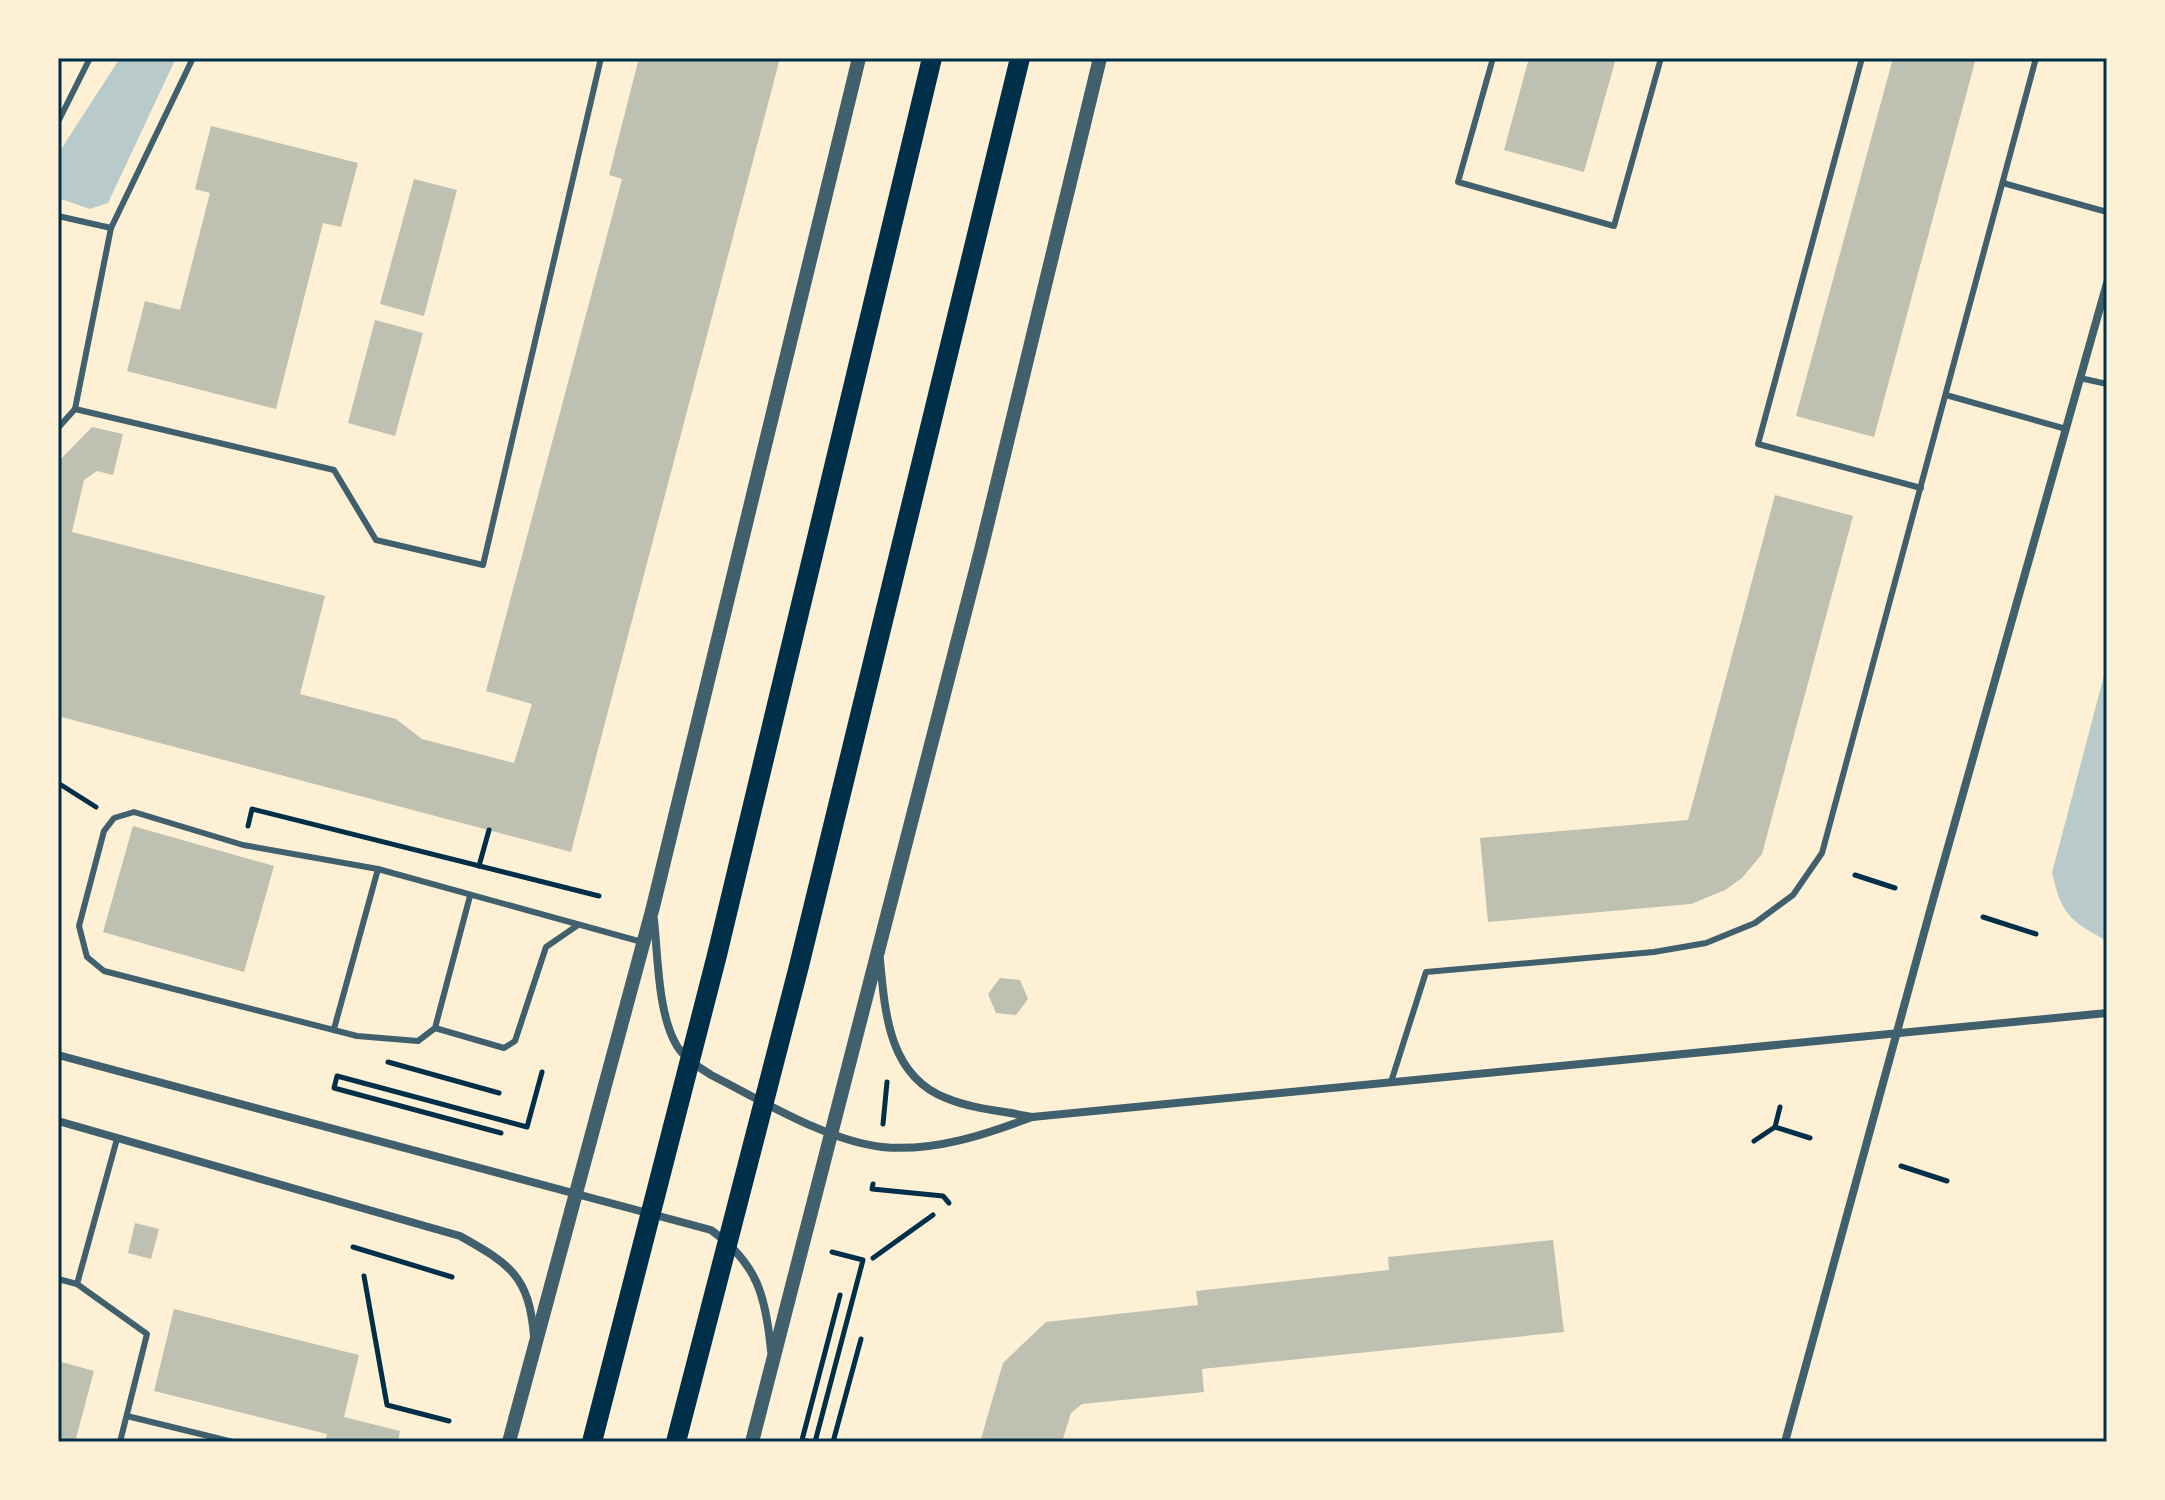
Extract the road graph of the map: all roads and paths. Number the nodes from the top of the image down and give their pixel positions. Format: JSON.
{"nodes":[{"id":1,"x":90,"y":58,"type":"edge"},
{"id":2,"x":193,"y":58,"type":"edge"},
{"id":3,"x":601,"y":58,"type":"edge"},
{"id":4,"x":859,"y":58,"type":"edge"},
{"id":5,"x":932,"y":58,"type":"edge"},
{"id":6,"x":1020,"y":58,"type":"edge"},
{"id":7,"x":1100,"y":58,"type":"edge"},
{"id":8,"x":1493,"y":58,"type":"edge"},
{"id":9,"x":1661,"y":58,"type":"edge"},
{"id":10,"x":1862,"y":58,"type":"edge"},
{"id":11,"x":2036,"y":58,"type":"edge"},
{"id":12,"x":58,"y":122,"type":"edge"},
{"id":13,"x":2003,"y":183,"type":"junction"},
{"id":14,"x":2107,"y":212,"type":"edge"},
{"id":15,"x":58,"y":216,"type":"edge"},
{"id":16,"x":111,"y":228,"type":"junction"},
{"id":17,"x":2107,"y":283,"type":"edge"},
{"id":18,"x":2080,"y":378,"type":"junction"},
{"id":19,"x":2107,"y":384,"type":"edge"},
{"id":20,"x":1946,"y":395,"type":"junction"},
{"id":21,"x":75,"y":409,"type":"junction"},
{"id":22,"x":58,"y":428,"type":"edge"},
{"id":23,"x":2066,"y":429,"type":"junction"},
{"id":24,"x":1921,"y":488,"type":"junction"},
{"id":25,"x":58,"y":783,"type":"edge"},
{"id":26,"x":114,"y":818,"type":"junction"},
{"id":27,"x":489,"y":830,"type":"dead end"},
{"id":28,"x":243,"y":845,"type":"junction"},
{"id":29,"x":479,"y":866,"type":"junction"},
{"id":30,"x":378,"y":869,"type":"junction"},
{"id":31,"x":1855,"y":875,"type":"dead end"},
{"id":32,"x":1895,"y":888,"type":"dead end"},
{"id":33,"x":470,"y":896,"type":"junction"},
{"id":34,"x":599,"y":896,"type":"dead end"},
{"id":35,"x":653,"y":907,"type":"junction"},
{"id":36,"x":1983,"y":917,"type":"dead end"},
{"id":37,"x":578,"y":925,"type":"junction"},
{"id":38,"x":2036,"y":934,"type":"dead end"},
{"id":39,"x":642,"y":942,"type":"junction"},
{"id":40,"x":878,"y":948,"type":"junction"},
{"id":41,"x":2107,"y":1013,"type":"edge"},
{"id":42,"x":435,"y":1028,"type":"junction"},
{"id":43,"x":334,"y":1029,"type":"junction"},
{"id":44,"x":1897,"y":1032,"type":"junction"},
{"id":45,"x":58,"y":1055,"type":"edge"},
{"id":46,"x":415,"y":1070,"type":"dead end"},
{"id":47,"x":542,"y":1072,"type":"dead end"},
{"id":48,"x":887,"y":1082,"type":"dead end"},
{"id":49,"x":1391,"y":1082,"type":"junction"},
{"id":50,"x":499,"y":1093,"type":"dead end"},
{"id":51,"x":1780,"y":1107,"type":"dead end"},
{"id":52,"x":1032,"y":1117,"type":"junction"},
{"id":53,"x":58,"y":1121,"type":"edge"},
{"id":54,"x":883,"y":1124,"type":"dead end"},
{"id":55,"x":1775,"y":1127,"type":"junction"},
{"id":56,"x":501,"y":1133,"type":"dead end"},
{"id":57,"x":831,"y":1134,"type":"junction"},
{"id":58,"x":1810,"y":1138,"type":"dead end"},
{"id":59,"x":117,"y":1139,"type":"junction"},
{"id":60,"x":1754,"y":1141,"type":"dead end"},
{"id":61,"x":1901,"y":1166,"type":"dead end"},
{"id":62,"x":1947,"y":1181,"type":"dead end"},
{"id":63,"x":873,"y":1184,"type":"dead end"},
{"id":64,"x":574,"y":1192,"type":"junction"},
{"id":65,"x":949,"y":1203,"type":"dead end"},
{"id":66,"x":933,"y":1215,"type":"dead end"},
{"id":67,"x":353,"y":1247,"type":"dead end"},
{"id":68,"x":832,"y":1252,"type":"dead end"},
{"id":69,"x":873,"y":1258,"type":"dead end"},
{"id":70,"x":364,"y":1276,"type":"dead end"},
{"id":71,"x":452,"y":1277,"type":"dead end"},
{"id":72,"x":58,"y":1279,"type":"edge"},
{"id":73,"x":77,"y":1284,"type":"junction"},
{"id":74,"x":840,"y":1295,"type":"dead end"},
{"id":75,"x":861,"y":1339,"type":"dead end"},
{"id":76,"x":535,"y":1344,"type":"junction"},
{"id":77,"x":772,"y":1364,"type":"junction"},
{"id":78,"x":127,"y":1416,"type":"junction"},
{"id":79,"x":449,"y":1421,"type":"dead end"},
{"id":80,"x":120,"y":1442,"type":"edge"},
{"id":81,"x":233,"y":1442,"type":"edge"},
{"id":82,"x":509,"y":1442,"type":"edge"},
{"id":83,"x":592,"y":1442,"type":"edge"},
{"id":84,"x":676,"y":1442,"type":"edge"},
{"id":85,"x":752,"y":1442,"type":"edge"},
{"id":86,"x":813,"y":1442,"type":"edge"},
{"id":87,"x":833,"y":1442,"type":"edge"},
{"id":88,"x":1785,"y":1442,"type":"edge"}],
"edges":[{"from":1,"to":12,"type":"lane"},
{"from":2,"to":16,"type":"lane"},
{"from":3,"to":21,"type":"lane"},
{"from":4,"to":35,"type":"street"},
{"from":5,"to":83,"type":"main road"},
{"from":6,"to":84,"type":"main road"},
{"from":7,"to":40,"type":"street"},
{"from":8,"to":9,"type":"lane"},
{"from":10,"to":24,"type":"lane"},
{"from":11,"to":13,"type":"lane"},
{"from":13,"to":14,"type":"lane"},
{"from":13,"to":20,"type":"lane"},
{"from":15,"to":16,"type":"lane"},
{"from":16,"to":21,"type":"lane"},
{"from":17,"to":18,"type":"street"},
{"from":18,"to":19,"type":"lane"},
{"from":18,"to":23,"type":"street"},
{"from":20,"to":23,"type":"lane"},
{"from":20,"to":24,"type":"lane"},
{"from":21,"to":22,"type":"lane"},
{"from":23,"to":44,"type":"street"},
{"from":24,"to":49,"type":"lane"},
{"from":25,"to":26,"type":"path"},
{"from":26,"to":28,"type":"lane"},
{"from":26,"to":43,"type":"lane"},
{"from":27,"to":29,"type":"path"},
{"from":28,"to":29,"type":"path"},
{"from":28,"to":30,"type":"lane"},
{"from":29,"to":34,"type":"path"},
{"from":30,"to":33,"type":"lane"},
{"from":30,"to":43,"type":"lane"},
{"from":31,"to":32,"type":"path"},
{"from":33,"to":37,"type":"lane"},
{"from":33,"to":42,"type":"lane"},
{"from":35,"to":39,"type":"street"},
{"from":35,"to":57,"type":"street"},
{"from":36,"to":38,"type":"path"},
{"from":37,"to":39,"type":"lane"},
{"from":37,"to":42,"type":"lane"},
{"from":39,"to":64,"type":"street"},
{"from":40,"to":52,"type":"street"},
{"from":40,"to":57,"type":"street"},
{"from":41,"to":44,"type":"street"},
{"from":42,"to":43,"type":"lane"},
{"from":44,"to":49,"type":"street"},
{"from":44,"to":88,"type":"street"},
{"from":45,"to":64,"type":"street"},
{"from":46,"to":50,"type":"path"},
{"from":47,"to":56,"type":"path"},
{"from":48,"to":54,"type":"path"},
{"from":49,"to":52,"type":"street"},
{"from":51,"to":55,"type":"path"},
{"from":52,"to":57,"type":"street"},
{"from":53,"to":59,"type":"street"},
{"from":55,"to":58,"type":"path"},
{"from":55,"to":60,"type":"path"},
{"from":57,"to":77,"type":"street"},
{"from":59,"to":73,"type":"lane"},
{"from":59,"to":76,"type":"street"},
{"from":61,"to":62,"type":"path"},
{"from":63,"to":65,"type":"path"},
{"from":64,"to":76,"type":"street"},
{"from":64,"to":77,"type":"street"},
{"from":66,"to":69,"type":"path"},
{"from":67,"to":71,"type":"path"},
{"from":68,"to":86,"type":"path"},
{"from":70,"to":79,"type":"path"},
{"from":72,"to":73,"type":"lane"},
{"from":73,"to":78,"type":"lane"},
{"from":74,"to":86,"type":"path"},
{"from":75,"to":87,"type":"path"},
{"from":76,"to":82,"type":"street"},
{"from":77,"to":85,"type":"street"},
{"from":78,"to":80,"type":"lane"},
{"from":78,"to":81,"type":"lane"}]}
